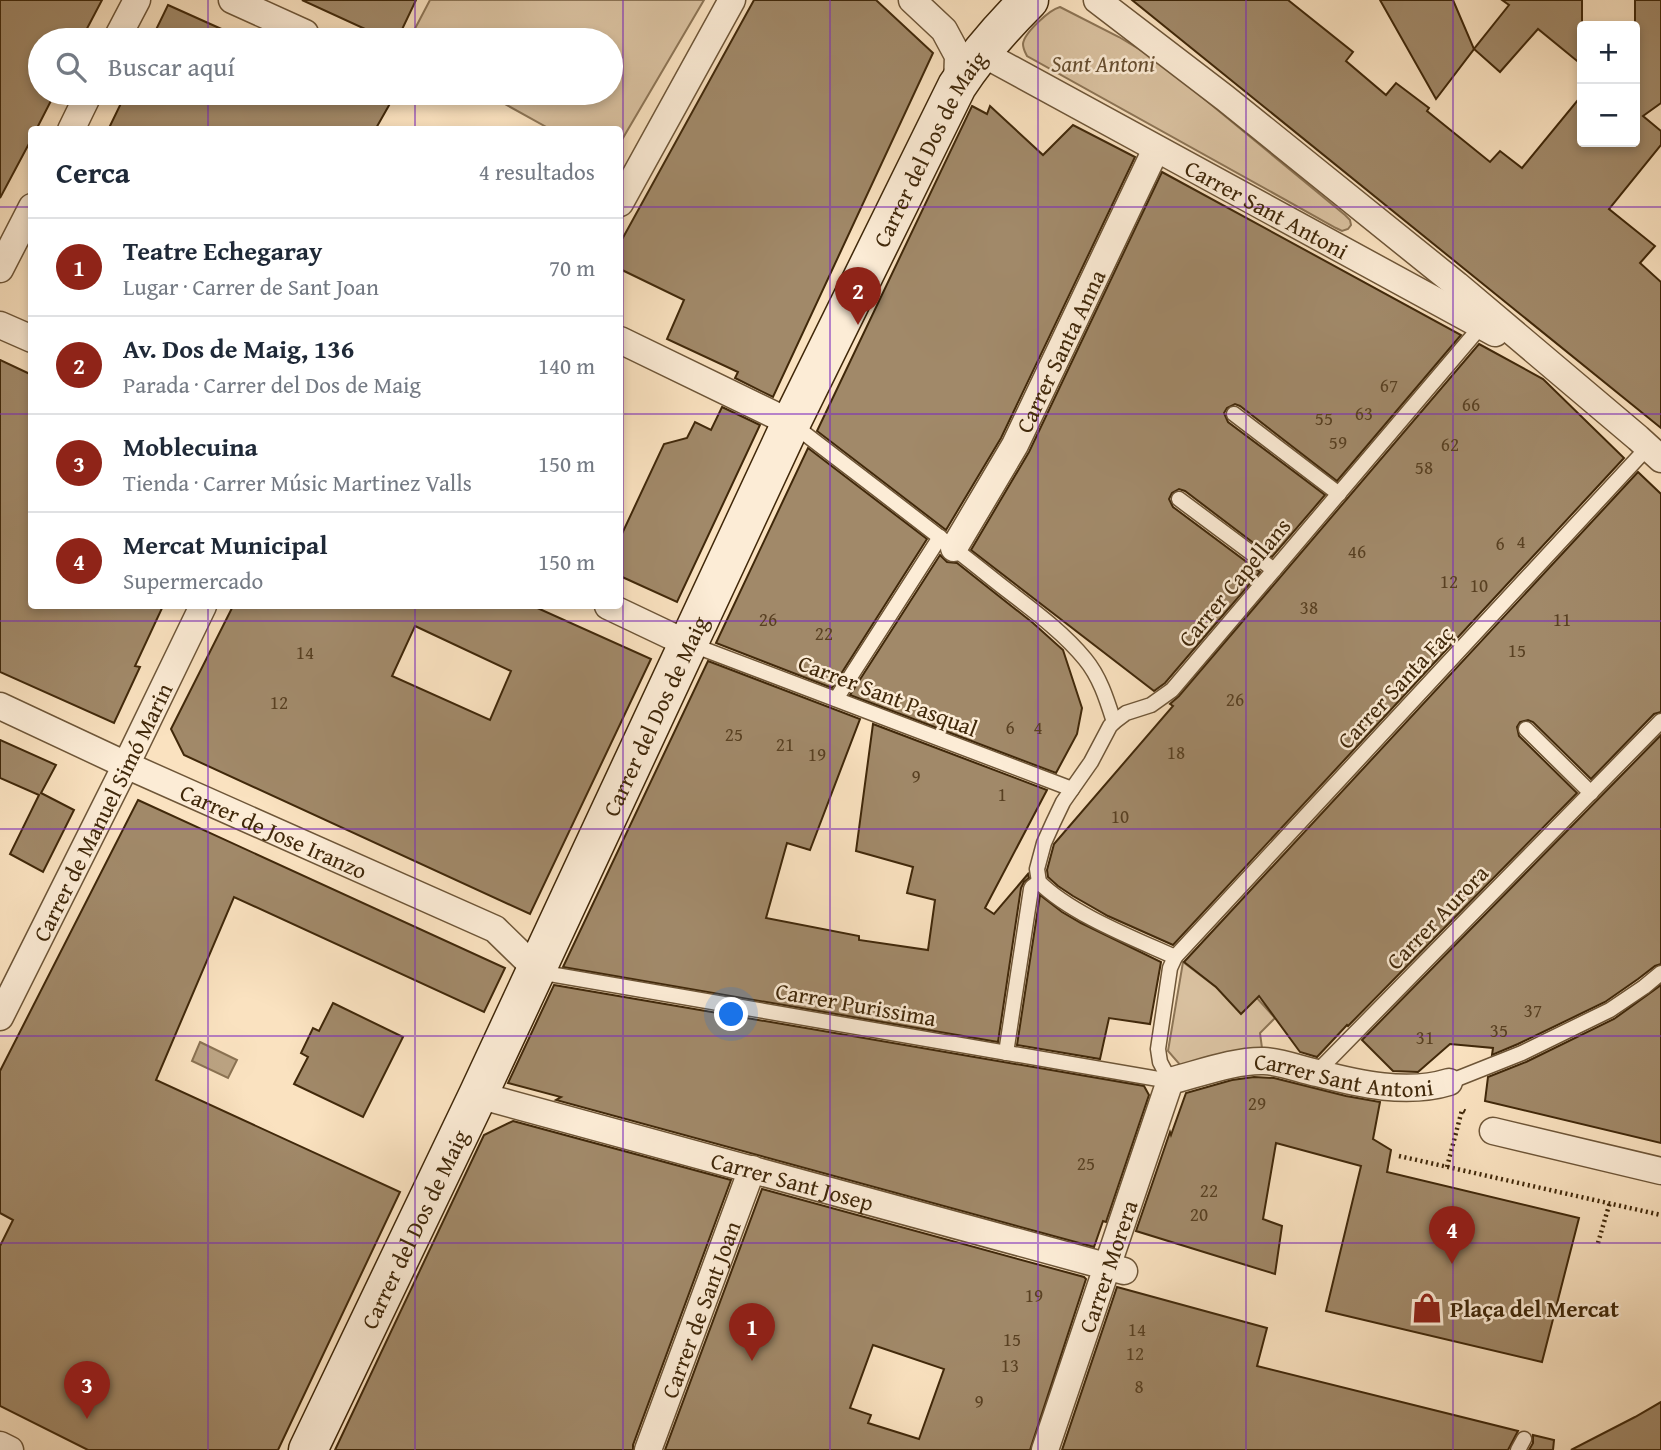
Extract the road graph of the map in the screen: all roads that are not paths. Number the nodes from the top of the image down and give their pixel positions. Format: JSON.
{"nodes":[{"id":1,"x":137,"y":0,"type":"edge"},
{"id":2,"x":232,"y":0,"type":"edge"},
{"id":3,"x":732,"y":0,"type":"edge"},
{"id":4,"x":912,"y":0,"type":"edge"},
{"id":5,"x":1029,"y":0,"type":"edge"},
{"id":6,"x":1097,"y":0,"type":"edge"},
{"id":7,"x":122,"y":28,"type":"edge"},
{"id":8,"x":294,"y":28,"type":"edge"},
{"id":9,"x":944,"y":30,"type":"junction"},
{"id":10,"x":986,"y":44,"type":"junction"},
{"id":11,"x":957,"y":86,"type":"junction"},
{"id":12,"x":83,"y":105,"type":"edge"},
{"id":13,"x":73,"y":126,"type":"edge"},
{"id":14,"x":1156,"y":149,"type":"junction"},
{"id":15,"x":623,"y":197,"type":"edge"},
{"id":16,"x":28,"y":215,"type":"edge"},
{"id":17,"x":0,"y":269,"type":"edge"},
{"id":18,"x":0,"y":325,"type":"edge"},
{"id":19,"x":1482,"y":326,"type":"junction"},
{"id":20,"x":28,"y":337,"type":"edge"},
{"id":21,"x":623,"y":341,"type":"edge"},
{"id":22,"x":1553,"y":368,"type":"junction"},
{"id":23,"x":1234,"y":414,"type":"dead end"},
{"id":24,"x":791,"y":423,"type":"junction"},
{"id":25,"x":1655,"y":453,"type":"edge"},
{"id":26,"x":1339,"y":494,"type":"junction"},
{"id":27,"x":1179,"y":499,"type":"dead end"},
{"id":28,"x":947,"y":542,"type":"junction"},
{"id":29,"x":1274,"y":570,"type":"junction"},
{"id":30,"x":202,"y":609,"type":"edge"},
{"id":31,"x":614,"y":609,"type":"edge"},
{"id":32,"x":688,"y":644,"type":"junction"},
{"id":33,"x":836,"y":699,"type":"junction"},
{"id":34,"x":0,"y":706,"type":"edge"},
{"id":35,"x":1661,"y":721,"type":"edge"},
{"id":36,"x":1114,"y":722,"type":"junction"},
{"id":37,"x":1527,"y":729,"type":"dead end"},
{"id":38,"x":127,"y":765,"type":"junction"},
{"id":39,"x":1072,"y":789,"type":"junction"},
{"id":40,"x":1591,"y":793,"type":"junction"},
{"id":41,"x":1038,"y":875,"type":"junction"},
{"id":42,"x":1175,"y":957,"type":"junction"},
{"id":43,"x":536,"y":969,"type":"junction"},
{"id":44,"x":1661,"y":973,"type":"edge"},
{"id":45,"x":0,"y":1017,"type":"edge"},
{"id":46,"x":1006,"y":1053,"type":"junction"},
{"id":47,"x":1316,"y":1073,"type":"junction"},
{"id":48,"x":1170,"y":1081,"type":"junction"},
{"id":49,"x":1449,"y":1082,"type":"joint"},
{"id":50,"x":478,"y":1095,"type":"junction"},
{"id":51,"x":1493,"y":1131,"type":"dead end"},
{"id":52,"x":752,"y":1169,"type":"junction"},
{"id":53,"x":1661,"y":1171,"type":"edge"},
{"id":54,"x":1116,"y":1269,"type":"junction"},
{"id":55,"x":0,"y":1445,"type":"edge"},
{"id":56,"x":1048,"y":1449,"type":"edge"},
{"id":57,"x":10,"y":1450,"type":"edge"},
{"id":58,"x":308,"y":1450,"type":"edge"},
{"id":59,"x":648,"y":1450,"type":"edge"}],
"edges":[{"from":1,"to":7,"type":"street"},
{"from":2,"to":8,"type":"street"},
{"from":3,"to":15,"type":"street"},
{"from":4,"to":9,"type":"street"},
{"from":5,"to":10,"type":"street","name":"Carrer del Dos de Maig"},
{"from":6,"to":22,"type":"street","name":"Carrer Sant Antoni"},
{"from":9,"to":10,"type":"street"},
{"from":9,"to":11,"type":"street"},
{"from":10,"to":11,"type":"street","name":"Carrer del Dos de Maig"},
{"from":10,"to":14,"type":"street","name":"Carrer Sant Antoni"},
{"from":11,"to":24,"type":"street","name":"Carrer del Dos de Maig"},
{"from":12,"to":13,"type":"street"},
{"from":14,"to":19,"type":"street","name":"Carrer Sant Antoni"},
{"from":14,"to":28,"type":"street","name":"Carrer Santa Anna"},
{"from":16,"to":17,"type":"street"},
{"from":18,"to":20,"type":"street"},
{"from":19,"to":22,"type":"street","name":"Carrer Sant Antoni"},
{"from":19,"to":26,"type":"lane","name":"Carrer Capellans"},
{"from":21,"to":24,"type":"street"},
{"from":22,"to":25,"type":"street","name":"Carrer Sant Antoni"},
{"from":23,"to":26,"type":"lane"},
{"from":24,"to":28,"type":"lane"},
{"from":24,"to":32,"type":"street","name":"Carrer del Dos de Maig"},
{"from":25,"to":42,"type":"lane","name":"Carrer Santa Faç"},
{"from":26,"to":29,"type":"lane","name":"Carrer Capellans"},
{"from":27,"to":29,"type":"lane"},
{"from":28,"to":33,"type":"lane"},
{"from":28,"to":36,"type":"lane"},
{"from":29,"to":36,"type":"lane","name":"Carrer Capellans"},
{"from":30,"to":38,"type":"street","name":"Carrer de Manuel Simó Marin"},
{"from":31,"to":32,"type":"street"},
{"from":32,"to":33,"type":"lane","name":"Carrer Sant Pasqual"},
{"from":32,"to":43,"type":"street","name":"Carrer del Dos de Maig"},
{"from":33,"to":39,"type":"lane","name":"Carrer Sant Pasqual"},
{"from":34,"to":38,"type":"street","name":"Carrer de Jose Iranzo"},
{"from":35,"to":40,"type":"lane","name":"Carrer Aurora"},
{"from":36,"to":39,"type":"lane"},
{"from":37,"to":40,"type":"lane"},
{"from":38,"to":43,"type":"street","name":"Carrer de Jose Iranzo"},
{"from":38,"to":45,"type":"street","name":"Carrer de Manuel Simó Marin"},
{"from":39,"to":41,"type":"lane"},
{"from":40,"to":47,"type":"lane","name":"Carrer Aurora"},
{"from":41,"to":42,"type":"lane"},
{"from":41,"to":46,"type":"lane"},
{"from":42,"to":48,"type":"lane","name":"Carrer Santa Faç"},
{"from":43,"to":46,"type":"lane","name":"Carrer Purissima"},
{"from":43,"to":50,"type":"street","name":"Carrer del Dos de Maig"},
{"from":44,"to":49,"type":"lane","name":"Carrer Sant Antoni"},
{"from":46,"to":48,"type":"lane","name":"Carrer Purissima"},
{"from":47,"to":48,"type":"street","name":"Carrer Sant Antoni"},
{"from":47,"to":49,"type":"street","name":"Carrer Sant Antoni"},
{"from":48,"to":54,"type":"street","name":"Carrer Morera"},
{"from":50,"to":52,"type":"street","name":"Carrer Sant Josep"},
{"from":50,"to":58,"type":"street","name":"Carrer del Dos de Maig"},
{"from":51,"to":53,"type":"street"},
{"from":52,"to":54,"type":"street","name":"Carrer Sant Josep"},
{"from":52,"to":59,"type":"street","name":"Carrer de Sant Joan"},
{"from":54,"to":56,"type":"street","name":"Carrer Morera"},
{"from":55,"to":57,"type":"street"}]}
